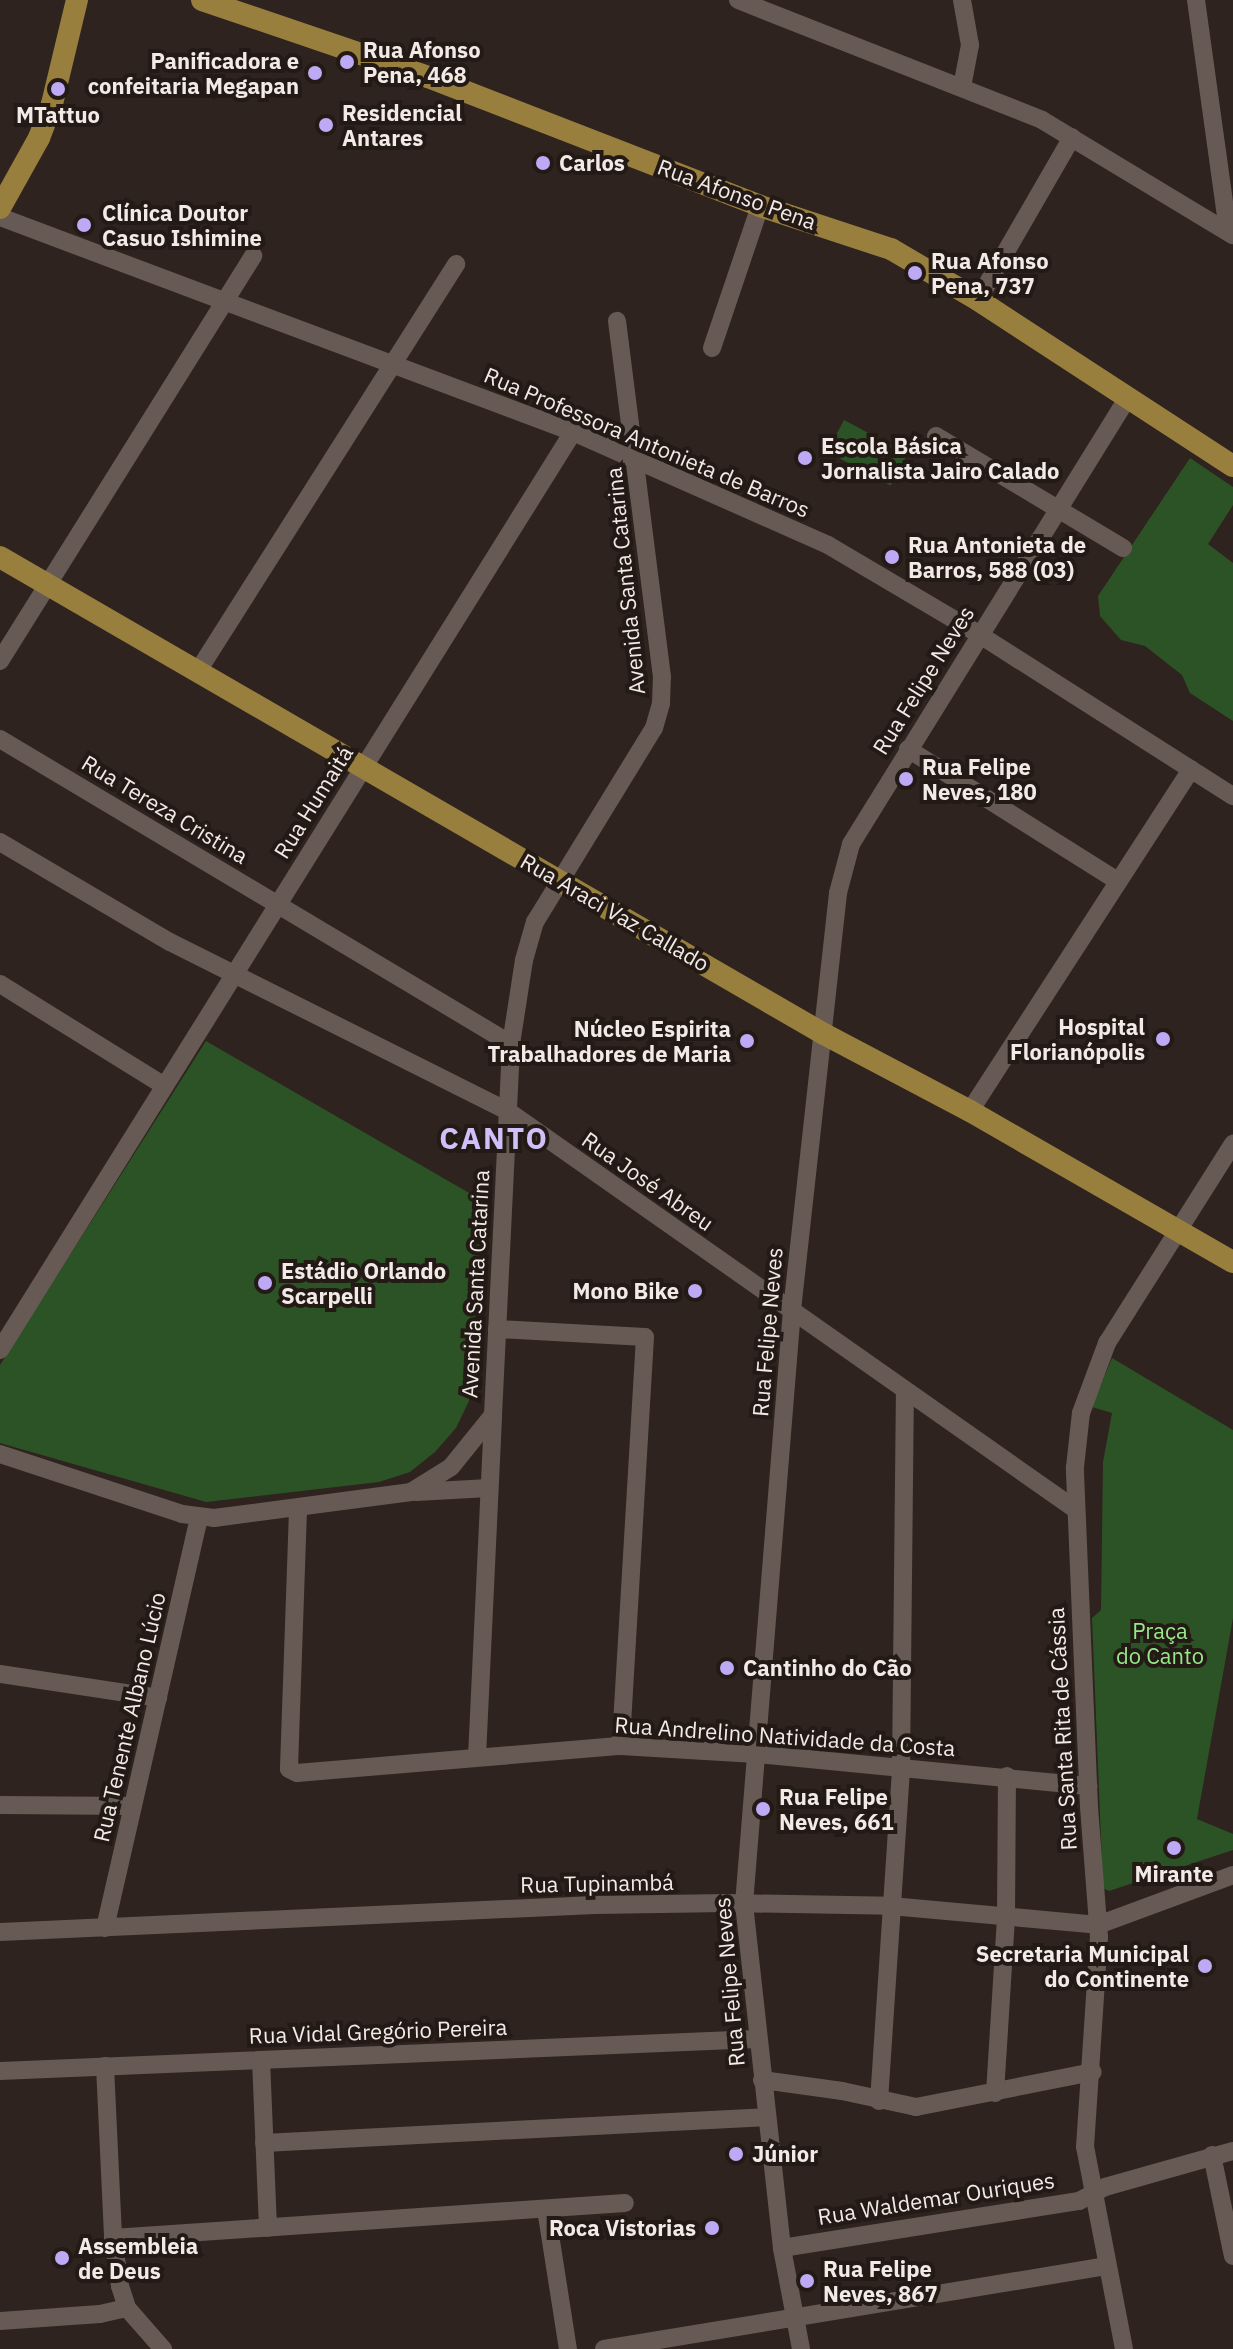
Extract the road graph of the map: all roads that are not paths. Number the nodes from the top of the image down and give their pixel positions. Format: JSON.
{"nodes":[{"id":1,"x":77,"y":0,"type":"edge"},
{"id":2,"x":202,"y":0,"type":"edge"},
{"id":3,"x":738,"y":0,"type":"edge"},
{"id":4,"x":962,"y":0,"type":"edge"},
{"id":5,"x":1196,"y":0,"type":"edge"},
{"id":6,"x":962,"y":87,"type":"junction"},
{"id":7,"x":1214,"y":128,"type":"junction"},
{"id":8,"x":1233,"y":132,"type":"edge"},
{"id":9,"x":1072,"y":137,"type":"junction"},
{"id":10,"x":760,"y":206,"type":"junction"},
{"id":11,"x":0,"y":208,"type":"edge"},
{"id":12,"x":0,"y":217,"type":"edge"},
{"id":13,"x":1231,"y":233,"type":"edge"},
{"id":14,"x":253,"y":256,"type":"dead end"},
{"id":15,"x":456,"y":264,"type":"dead end"},
{"id":16,"x":978,"y":300,"type":"junction"},
{"id":17,"x":224,"y":301,"type":"junction"},
{"id":18,"x":617,"y":321,"type":"dead end"},
{"id":19,"x":712,"y":348,"type":"dead end"},
{"id":20,"x":393,"y":364,"type":"junction"},
{"id":21,"x":1128,"y":397,"type":"junction"},
{"id":22,"x":573,"y":432,"type":"junction"},
{"id":23,"x":936,"y":436,"type":"dead end"},
{"id":24,"x":636,"y":460,"type":"junction"},
{"id":25,"x":1233,"y":466,"type":"edge"},
{"id":26,"x":1058,"y":509,"type":"junction"},
{"id":27,"x":1123,"y":548,"type":"dead end"},
{"id":28,"x":0,"y":557,"type":"edge"},
{"id":29,"x":48,"y":583,"type":"junction"},
{"id":30,"x":980,"y":635,"type":"junction"},
{"id":31,"x":0,"y":661,"type":"edge"},
{"id":32,"x":198,"y":671,"type":"junction"},
{"id":33,"x":0,"y":739,"type":"edge"},
{"id":34,"x":908,"y":749,"type":"junction"},
{"id":35,"x":363,"y":767,"type":"junction"},
{"id":36,"x":1191,"y":769,"type":"junction"},
{"id":37,"x":1233,"y":796,"type":"edge"},
{"id":38,"x":0,"y":842,"type":"edge"},
{"id":39,"x":561,"y":879,"type":"junction"},
{"id":40,"x":1118,"y":881,"type":"junction"},
{"id":41,"x":277,"y":904,"type":"junction"},
{"id":42,"x":232,"y":975,"type":"junction"},
{"id":43,"x":0,"y":984,"type":"edge"},
{"id":44,"x":824,"y":1034,"type":"junction"},
{"id":45,"x":511,"y":1044,"type":"junction"},
{"id":46,"x":163,"y":1085,"type":"junction"},
{"id":47,"x":508,"y":1111,"type":"junction"},
{"id":48,"x":970,"y":1111,"type":"junction"},
{"id":49,"x":1233,"y":1144,"type":"edge"},
{"id":50,"x":1176,"y":1229,"type":"junction"},
{"id":51,"x":1233,"y":1262,"type":"edge"},
{"id":52,"x":792,"y":1310,"type":"junction"},
{"id":53,"x":497,"y":1329,"type":"junction"},
{"id":54,"x":0,"y":1350,"type":"edge"},
{"id":55,"x":905,"y":1390,"type":"junction"},
{"id":56,"x":493,"y":1415,"type":"junction"},
{"id":57,"x":0,"y":1454,"type":"edge"},
{"id":58,"x":489,"y":1488,"type":"junction"},
{"id":59,"x":411,"y":1492,"type":"junction"},
{"id":60,"x":1075,"y":1509,"type":"junction"},
{"id":61,"x":298,"y":1510,"type":"junction"},
{"id":62,"x":199,"y":1518,"type":"junction"},
{"id":63,"x":0,"y":1674,"type":"edge"},
{"id":64,"x":158,"y":1698,"type":"junction"},
{"id":65,"x":621,"y":1746,"type":"junction"},
{"id":66,"x":756,"y":1754,"type":"junction"},
{"id":67,"x":477,"y":1757,"type":"junction"},
{"id":68,"x":901,"y":1767,"type":"junction"},
{"id":69,"x":1007,"y":1776,"type":"junction"},
{"id":70,"x":1088,"y":1786,"type":"junction"},
{"id":71,"x":0,"y":1805,"type":"edge"},
{"id":72,"x":133,"y":1806,"type":"junction"},
{"id":73,"x":1233,"y":1875,"type":"edge"},
{"id":74,"x":744,"y":1904,"type":"junction"},
{"id":75,"x":891,"y":1906,"type":"junction"},
{"id":76,"x":1006,"y":1916,"type":"junction"},
{"id":77,"x":1098,"y":1925,"type":"junction"},
{"id":78,"x":105,"y":1928,"type":"junction"},
{"id":79,"x":0,"y":1932,"type":"edge"},
{"id":80,"x":757,"y":2039,"type":"junction"},
{"id":81,"x":261,"y":2060,"type":"junction"},
{"id":82,"x":105,"y":2066,"type":"junction"},
{"id":83,"x":0,"y":2071,"type":"edge"},
{"id":84,"x":1093,"y":2072,"type":"junction"},
{"id":85,"x":762,"y":2080,"type":"junction"},
{"id":86,"x":995,"y":2093,"type":"junction"},
{"id":87,"x":879,"y":2101,"type":"junction"},
{"id":88,"x":766,"y":2117,"type":"junction"},
{"id":89,"x":264,"y":2143,"type":"junction"},
{"id":90,"x":1233,"y":2151,"type":"edge"},
{"id":91,"x":1212,"y":2155,"type":"junction"},
{"id":92,"x":1093,"y":2192,"type":"junction"},
{"id":93,"x":625,"y":2203,"type":"dead end"},
{"id":94,"x":546,"y":2209,"type":"junction"},
{"id":95,"x":268,"y":2228,"type":"junction"},
{"id":96,"x":113,"y":2238,"type":"junction"},
{"id":97,"x":782,"y":2248,"type":"junction"},
{"id":98,"x":1233,"y":2256,"type":"edge"},
{"id":99,"x":1107,"y":2266,"type":"junction"},
{"id":100,"x":127,"y":2308,"type":"junction"},
{"id":101,"x":795,"y":2317,"type":"junction"},
{"id":102,"x":0,"y":2321,"type":"edge"},
{"id":103,"x":163,"y":2349,"type":"edge"},
{"id":104,"x":568,"y":2349,"type":"edge"},
{"id":105,"x":604,"y":2349,"type":"edge"},
{"id":106,"x":801,"y":2349,"type":"edge"},
{"id":107,"x":1124,"y":2349,"type":"edge"}],
"edges":[{"from":1,"to":11,"type":"main road"},
{"from":2,"to":10,"type":"main road","name":"Rua Afonso Pena"},
{"from":3,"to":6,"type":"street"},
{"from":4,"to":6,"type":"street"},
{"from":5,"to":7,"type":"street"},
{"from":6,"to":9,"type":"street"},
{"from":7,"to":8,"type":"street"},
{"from":7,"to":13,"type":"street"},
{"from":9,"to":13,"type":"street"},
{"from":9,"to":16,"type":"street"},
{"from":10,"to":16,"type":"main road","name":"Rua Afonso Pena"},
{"from":10,"to":19,"type":"street"},
{"from":12,"to":17,"type":"street","name":"Rua Professora Antonieta de Barros"},
{"from":14,"to":17,"type":"street"},
{"from":15,"to":20,"type":"street"},
{"from":16,"to":21,"type":"main road","name":"Rua Afonso Pena"},
{"from":17,"to":20,"type":"street","name":"Rua Professora Antonieta de Barros"},
{"from":17,"to":29,"type":"street"},
{"from":18,"to":24,"type":"street","name":"Avenida Santa Catarina"},
{"from":20,"to":22,"type":"street","name":"Rua Professora Antonieta de Barros"},
{"from":20,"to":32,"type":"street"},
{"from":21,"to":25,"type":"main road","name":"Rua Afonso Pena"},
{"from":21,"to":26,"type":"street","name":"Rua Felipe Neves"},
{"from":22,"to":24,"type":"street","name":"Rua Professora Antonieta de Barros"},
{"from":22,"to":35,"type":"street","name":"Rua Humaitá"},
{"from":23,"to":26,"type":"street"},
{"from":24,"to":30,"type":"street","name":"Rua Professora Antonieta de Barros"},
{"from":24,"to":39,"type":"street","name":"Avenida Santa Catarina"},
{"from":26,"to":27,"type":"street"},
{"from":26,"to":30,"type":"street","name":"Rua Felipe Neves"},
{"from":28,"to":29,"type":"main road","name":"Rua Araci Vaz Callado"},
{"from":29,"to":31,"type":"street"},
{"from":29,"to":32,"type":"main road","name":"Rua Araci Vaz Callado"},
{"from":30,"to":34,"type":"street","name":"Rua Felipe Neves"},
{"from":30,"to":36,"type":"street","name":"Rua Professora Antonieta de Barros"},
{"from":32,"to":35,"type":"main road","name":"Rua Araci Vaz Callado"},
{"from":33,"to":41,"type":"street","name":"Rua Tereza Cristina"},
{"from":34,"to":40,"type":"street"},
{"from":34,"to":44,"type":"street","name":"Rua Felipe Neves"},
{"from":35,"to":39,"type":"main road","name":"Rua Araci Vaz Callado"},
{"from":35,"to":41,"type":"street","name":"Rua Humaitá"},
{"from":36,"to":37,"type":"street","name":"Rua Professora Antonieta de Barros"},
{"from":36,"to":40,"type":"street"},
{"from":38,"to":42,"type":"street","name":"Rua José Abreu"},
{"from":39,"to":44,"type":"main road","name":"Rua Araci Vaz Callado"},
{"from":39,"to":45,"type":"street","name":"Avenida Santa Catarina"},
{"from":40,"to":48,"type":"street"},
{"from":41,"to":42,"type":"street","name":"Rua Humaitá"},
{"from":41,"to":45,"type":"street","name":"Rua Tereza Cristina"},
{"from":42,"to":46,"type":"street","name":"Rua Humaitá"},
{"from":42,"to":47,"type":"street","name":"Rua José Abreu"},
{"from":43,"to":46,"type":"street"},
{"from":44,"to":48,"type":"main road","name":"Rua Araci Vaz Callado"},
{"from":44,"to":52,"type":"street","name":"Rua Felipe Neves"},
{"from":45,"to":47,"type":"street","name":"Avenida Santa Catarina"},
{"from":46,"to":54,"type":"street","name":"Rua Humaitá"},
{"from":47,"to":52,"type":"street","name":"Rua José Abreu"},
{"from":47,"to":53,"type":"street","name":"Avenida Santa Catarina"},
{"from":48,"to":50,"type":"main road","name":"Rua Araci Vaz Callado"},
{"from":49,"to":50,"type":"street","name":"Rua Santa Rita de Cássia"},
{"from":50,"to":51,"type":"main road","name":"Rua Araci Vaz Callado"},
{"from":50,"to":60,"type":"street","name":"Rua Santa Rita de Cássia"},
{"from":52,"to":55,"type":"street","name":"Rua José Abreu"},
{"from":52,"to":66,"type":"street","name":"Rua Felipe Neves"},
{"from":53,"to":56,"type":"street","name":"Avenida Santa Catarina"},
{"from":53,"to":65,"type":"street"},
{"from":55,"to":60,"type":"street","name":"Rua José Abreu"},
{"from":55,"to":68,"type":"street"},
{"from":56,"to":58,"type":"street"},
{"from":56,"to":59,"type":"street","name":"Avenida Santa Catarina"},
{"from":57,"to":62,"type":"street","name":"Avenida Santa Catarina"},
{"from":58,"to":59,"type":"street"},
{"from":58,"to":67,"type":"street"},
{"from":59,"to":61,"type":"street","name":"Avenida Santa Catarina"},
{"from":60,"to":70,"type":"street","name":"Rua Santa Rita de Cássia"},
{"from":61,"to":62,"type":"street","name":"Avenida Santa Catarina"},
{"from":61,"to":67,"type":"street","name":"Rua Andrelino Natividade da Costa"},
{"from":62,"to":64,"type":"street","name":"Rua Tenente Albano Lúcio"},
{"from":63,"to":64,"type":"street"},
{"from":64,"to":72,"type":"street","name":"Rua Tenente Albano Lúcio"},
{"from":65,"to":66,"type":"street","name":"Rua Andrelino Natividade da Costa"},
{"from":65,"to":67,"type":"street","name":"Rua Andrelino Natividade da Costa"},
{"from":66,"to":68,"type":"street","name":"Rua Andrelino Natividade da Costa"},
{"from":66,"to":74,"type":"street","name":"Rua Felipe Neves"},
{"from":68,"to":69,"type":"street","name":"Rua Andrelino Natividade da Costa"},
{"from":68,"to":75,"type":"street"},
{"from":69,"to":70,"type":"street","name":"Rua Andrelino Natividade da Costa"},
{"from":69,"to":76,"type":"street"},
{"from":70,"to":77,"type":"street","name":"Rua Santa Rita de Cássia"},
{"from":71,"to":72,"type":"street"},
{"from":72,"to":78,"type":"street","name":"Rua Tenente Albano Lúcio"},
{"from":73,"to":77,"type":"street","name":"Rua Tupinambá"},
{"from":74,"to":75,"type":"street","name":"Rua Tupinambá"},
{"from":74,"to":78,"type":"street","name":"Rua Tupinambá"},
{"from":74,"to":80,"type":"street","name":"Rua Felipe Neves"},
{"from":75,"to":76,"type":"street","name":"Rua Tupinambá"},
{"from":75,"to":87,"type":"street"},
{"from":76,"to":77,"type":"street","name":"Rua Tupinambá"},
{"from":76,"to":86,"type":"street"},
{"from":77,"to":84,"type":"street","name":"Rua Santa Rita de Cássia"},
{"from":78,"to":79,"type":"street","name":"Rua Tupinambá"},
{"from":80,"to":81,"type":"street","name":"Rua Vidal Gregório Pereira"},
{"from":80,"to":85,"type":"street","name":"Rua Felipe Neves"},
{"from":81,"to":82,"type":"street","name":"Rua Vidal Gregório Pereira"},
{"from":81,"to":89,"type":"street"},
{"from":82,"to":83,"type":"street","name":"Rua Vidal Gregório Pereira"},
{"from":82,"to":96,"type":"street"},
{"from":84,"to":86,"type":"street"},
{"from":84,"to":92,"type":"street","name":"Rua Santa Rita de Cássia"},
{"from":85,"to":87,"type":"street"},
{"from":85,"to":88,"type":"street","name":"Rua Felipe Neves"},
{"from":86,"to":87,"type":"street"},
{"from":88,"to":89,"type":"street"},
{"from":88,"to":97,"type":"street","name":"Rua Felipe Neves"},
{"from":89,"to":95,"type":"street"},
{"from":90,"to":91,"type":"street","name":"Rua Waldemar Ouriques"},
{"from":91,"to":92,"type":"street","name":"Rua Waldemar Ouriques"},
{"from":91,"to":98,"type":"street"},
{"from":92,"to":97,"type":"street","name":"Rua Waldemar Ouriques"},
{"from":92,"to":99,"type":"street","name":"Rua Santa Rita de Cássia"},
{"from":93,"to":94,"type":"street"},
{"from":94,"to":95,"type":"street"},
{"from":94,"to":104,"type":"street"},
{"from":95,"to":96,"type":"street"},
{"from":96,"to":100,"type":"street"},
{"from":97,"to":101,"type":"street","name":"Rua Felipe Neves"},
{"from":99,"to":101,"type":"street"},
{"from":99,"to":107,"type":"street","name":"Rua Santa Rita de Cássia"},
{"from":100,"to":102,"type":"street"},
{"from":100,"to":103,"type":"street"},
{"from":101,"to":105,"type":"street"},
{"from":101,"to":106,"type":"street","name":"Rua Felipe Neves"}]}
